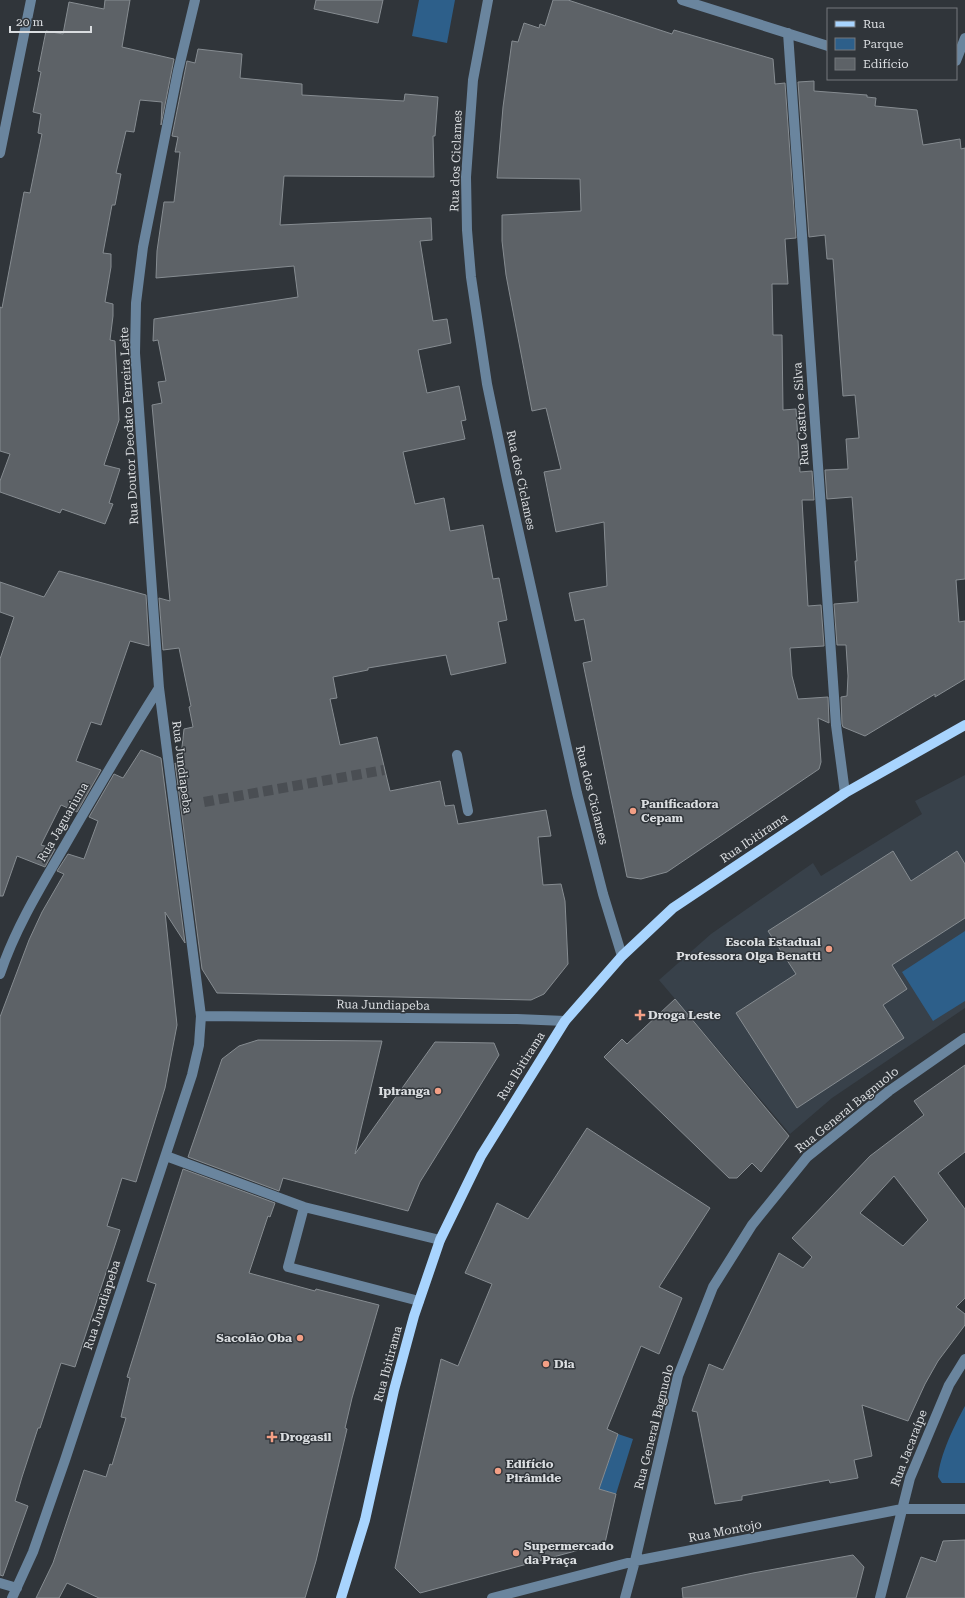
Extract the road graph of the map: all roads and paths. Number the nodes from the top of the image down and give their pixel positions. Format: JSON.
{"nodes":[{"id":1,"x":31,"y":0,"type":"edge"},
{"id":2,"x":195,"y":0,"type":"edge"},
{"id":3,"x":488,"y":0,"type":"edge"},
{"id":4,"x":682,"y":0,"type":"edge"},
{"id":5,"x":788,"y":33,"type":"junction"},
{"id":6,"x":965,"y":38,"type":"edge"},
{"id":7,"x":827,"y":46,"type":"edge"},
{"id":8,"x":957,"y":58,"type":"edge"},
{"id":9,"x":0,"y":153,"type":"edge"},
{"id":10,"x":159,"y":688,"type":"junction"},
{"id":11,"x":965,"y":725,"type":"edge"},
{"id":12,"x":457,"y":756,"type":"dead end"},
{"id":13,"x":844,"y":793,"type":"junction"},
{"id":14,"x":468,"y":811,"type":"dead end"},
{"id":15,"x":622,"y":956,"type":"junction"},
{"id":16,"x":0,"y":974,"type":"edge"},
{"id":17,"x":201,"y":1016,"type":"junction"},
{"id":18,"x":565,"y":1021,"type":"junction"},
{"id":19,"x":965,"y":1038,"type":"edge"},
{"id":20,"x":166,"y":1156,"type":"junction"},
{"id":21,"x":304,"y":1207,"type":"junction"},
{"id":22,"x":440,"y":1240,"type":"junction"},
{"id":23,"x":419,"y":1301,"type":"junction"},
{"id":24,"x":965,"y":1359,"type":"edge"},
{"id":25,"x":902,"y":1509,"type":"junction"},
{"id":26,"x":965,"y":1509,"type":"edge"},
{"id":27,"x":635,"y":1561,"type":"junction"},
{"id":28,"x":0,"y":1583,"type":"edge"},
{"id":29,"x":17,"y":1588,"type":"junction"},
{"id":30,"x":12,"y":1598,"type":"edge"},
{"id":31,"x":341,"y":1598,"type":"edge"},
{"id":32,"x":492,"y":1598,"type":"edge"},
{"id":33,"x":625,"y":1598,"type":"edge"},
{"id":34,"x":880,"y":1598,"type":"edge"}],
"edges":[{"from":1,"to":9,"type":"street"},
{"from":2,"to":10,"type":"street","name":"Rua Doutor Deodato Ferreira Leite"},
{"from":3,"to":15,"type":"street","name":"Rua dos Ciclames"},
{"from":4,"to":5,"type":"street"},
{"from":5,"to":7,"type":"street"},
{"from":5,"to":13,"type":"street","name":"Rua Castro e Silva"},
{"from":6,"to":8,"type":"street"},
{"from":10,"to":16,"type":"street","name":"Rua Jaguariuna"},
{"from":10,"to":17,"type":"street","name":"Rua Jundiapeba"},
{"from":11,"to":13,"type":"main road","name":"Rua Ibitirama"},
{"from":12,"to":14,"type":"street"},
{"from":13,"to":15,"type":"main road","name":"Rua Ibitirama"},
{"from":15,"to":18,"type":"main road","name":"Rua Ibitirama"},
{"from":17,"to":18,"type":"street","name":"Rua Jundiapeba"},
{"from":17,"to":20,"type":"street","name":"Rua Jundiapeba"},
{"from":18,"to":22,"type":"main road","name":"Rua Ibitirama"},
{"from":19,"to":27,"type":"street","name":"Rua General Bagnuolo"},
{"from":20,"to":21,"type":"street"},
{"from":20,"to":29,"type":"street","name":"Rua Jundiapeba"},
{"from":21,"to":22,"type":"street"},
{"from":21,"to":23,"type":"street"},
{"from":22,"to":23,"type":"main road","name":"Rua Ibitirama"},
{"from":23,"to":31,"type":"main road","name":"Rua Ibitirama"},
{"from":24,"to":25,"type":"street","name":"Rua Jacaraípe"},
{"from":25,"to":26,"type":"street","name":"Rua Montojo"},
{"from":25,"to":27,"type":"street","name":"Rua Montojo"},
{"from":25,"to":34,"type":"street","name":"Rua Jacaraípe"},
{"from":27,"to":32,"type":"street","name":"Rua Montojo"},
{"from":27,"to":33,"type":"street","name":"Rua General Bagnuolo"},
{"from":28,"to":29,"type":"street"},
{"from":29,"to":30,"type":"street","name":"Rua Jundiapeba"}]}
